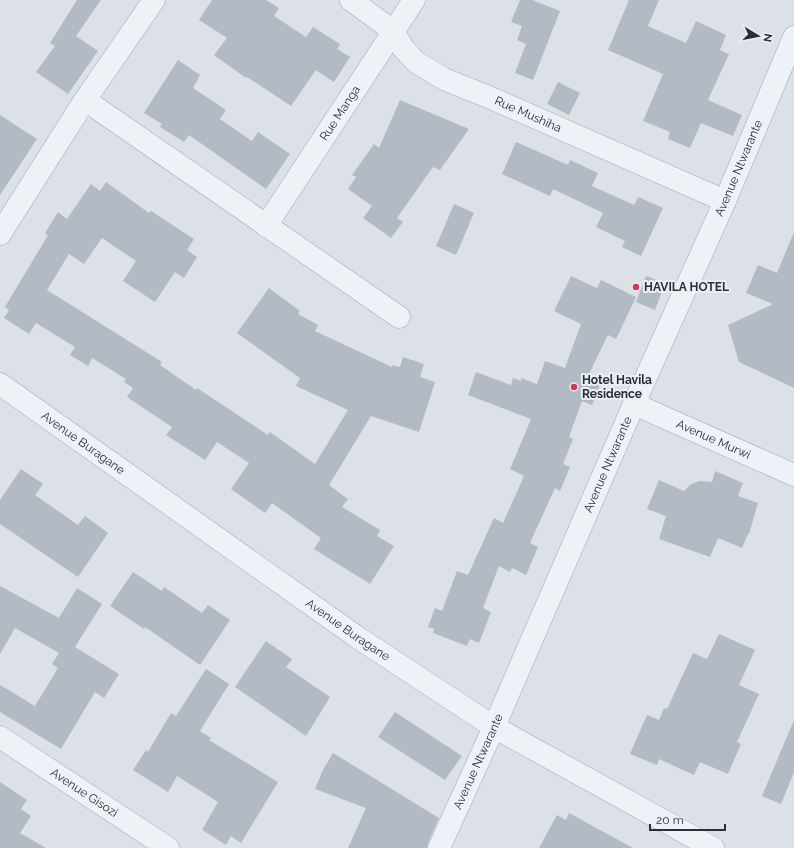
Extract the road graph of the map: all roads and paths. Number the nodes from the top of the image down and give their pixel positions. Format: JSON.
{"nodes":[{"id":1,"x":154,"y":0,"type":"edge"},
{"id":2,"x":351,"y":0,"type":"edge"},
{"id":3,"x":414,"y":0,"type":"edge"},
{"id":4,"x":393,"y":31,"type":"junction"},
{"id":5,"x":794,"y":37,"type":"edge"},
{"id":6,"x":786,"y":76,"type":"edge"},
{"id":7,"x":85,"y":100,"type":"junction"},
{"id":8,"x":725,"y":201,"type":"junction"},
{"id":9,"x":266,"y":226,"type":"junction"},
{"id":10,"x":0,"y":234,"type":"edge"},
{"id":11,"x":399,"y":317,"type":"dead end"},
{"id":12,"x":0,"y":384,"type":"edge"},
{"id":13,"x":634,"y":404,"type":"junction"},
{"id":14,"x":794,"y":475,"type":"edge"},
{"id":15,"x":494,"y":727,"type":"junction"},
{"id":16,"x":0,"y":737,"type":"edge"},
{"id":17,"x":168,"y":848,"type":"edge"},
{"id":18,"x":440,"y":848,"type":"edge"},
{"id":19,"x":713,"y":848,"type":"edge"}],
"edges":[{"from":1,"to":7,"type":"street"},
{"from":2,"to":4,"type":"street","name":"Rue Mushiha"},
{"from":3,"to":4,"type":"street","name":"Rue Manga"},
{"from":4,"to":8,"type":"street","name":"Rue Mushiha"},
{"from":4,"to":9,"type":"street","name":"Rue Manga"},
{"from":5,"to":6,"type":"street","name":"Avenue Ntwarante"},
{"from":6,"to":8,"type":"street","name":"Avenue Ntwarante"},
{"from":7,"to":9,"type":"street"},
{"from":7,"to":10,"type":"street"},
{"from":8,"to":13,"type":"street","name":"Avenue Ntwarante"},
{"from":9,"to":11,"type":"street"},
{"from":12,"to":15,"type":"street","name":"Avenue Buragane"},
{"from":13,"to":14,"type":"street","name":"Avenue Murwi"},
{"from":13,"to":15,"type":"street","name":"Avenue Ntwarante"},
{"from":15,"to":18,"type":"street","name":"Avenue Ntwarante"},
{"from":15,"to":19,"type":"street","name":"Avenue Buragane"},
{"from":16,"to":17,"type":"street","name":"Avenue Gisozi"}]}
